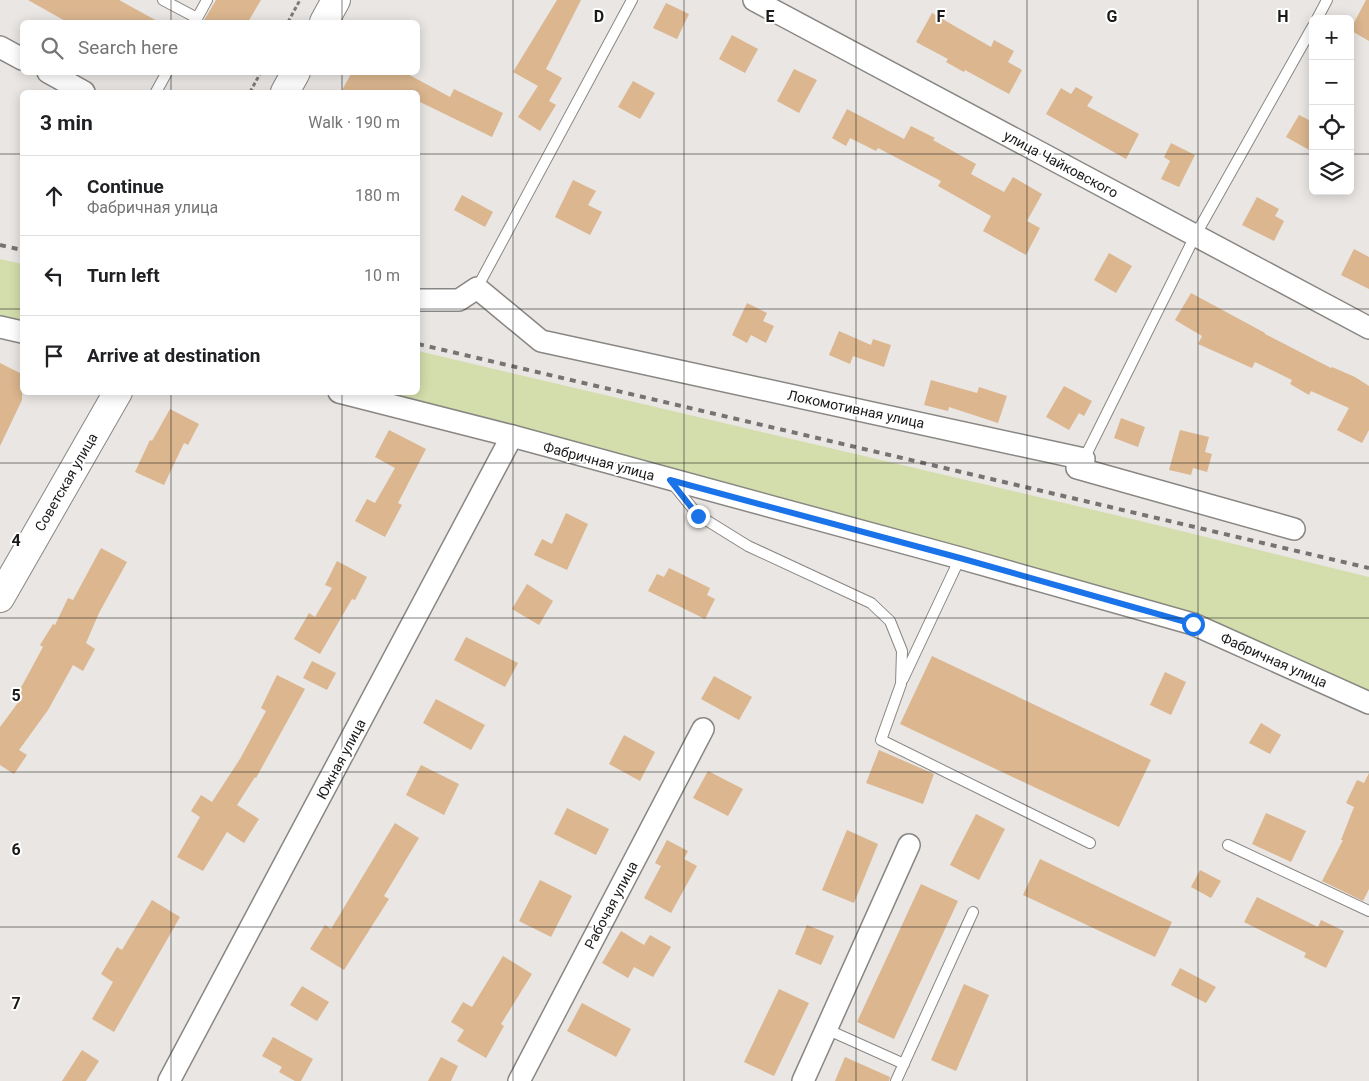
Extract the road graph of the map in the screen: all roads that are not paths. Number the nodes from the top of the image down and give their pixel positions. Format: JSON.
{"nodes":[{"id":1,"x":163,"y":0,"type":"edge"},
{"id":2,"x":207,"y":0,"type":"edge"},
{"id":3,"x":336,"y":0,"type":"edge"},
{"id":4,"x":632,"y":0,"type":"edge"},
{"id":5,"x":754,"y":0,"type":"edge"},
{"id":6,"x":1327,"y":0,"type":"edge"},
{"id":7,"x":1319,"y":15,"type":"edge"},
{"id":8,"x":196,"y":20,"type":"edge"},
{"id":9,"x":325,"y":20,"type":"edge"},
{"id":10,"x":1309,"y":33,"type":"edge"},
{"id":11,"x":0,"y":46,"type":"edge"},
{"id":12,"x":20,"y":58,"type":"edge"},
{"id":13,"x":53,"y":75,"type":"edge"},
{"id":14,"x":165,"y":75,"type":"edge"},
{"id":15,"x":294,"y":75,"type":"edge"},
{"id":16,"x":80,"y":90,"type":"edge"},
{"id":17,"x":157,"y":90,"type":"edge"},
{"id":18,"x":286,"y":90,"type":"edge"},
{"id":19,"x":1195,"y":236,"type":"junction"},
{"id":20,"x":477,"y":288,"type":"junction"},
{"id":21,"x":420,"y":300,"type":"edge"},
{"id":22,"x":0,"y":327,"type":"edge"},
{"id":23,"x":1369,"y":328,"type":"edge"},
{"id":24,"x":20,"y":332,"type":"edge"},
{"id":25,"x":116,"y":395,"type":"edge"},
{"id":26,"x":351,"y":395,"type":"edge"},
{"id":27,"x":512,"y":436,"type":"junction"},
{"id":28,"x":1084,"y":460,"type":"junction"},
{"id":29,"x":670,"y":480,"type":"junction"},
{"id":30,"x":1294,"y":529,"type":"dead end"},
{"id":31,"x":960,"y":558,"type":"junction"},
{"id":32,"x":0,"y":598,"type":"edge"},
{"id":33,"x":901,"y":684,"type":"junction"},
{"id":34,"x":1369,"y":703,"type":"edge"},
{"id":35,"x":703,"y":729,"type":"dead end"},
{"id":36,"x":1090,"y":843,"type":"dead end"},
{"id":37,"x":909,"y":845,"type":"dead end"},
{"id":38,"x":1228,"y":845,"type":"dead end"},
{"id":39,"x":1369,"y":911,"type":"edge"},
{"id":40,"x":973,"y":912,"type":"dead end"},
{"id":41,"x":826,"y":1029,"type":"junction"},
{"id":42,"x":904,"y":1064,"type":"junction"},
{"id":43,"x":169,"y":1081,"type":"edge"},
{"id":44,"x":519,"y":1081,"type":"edge"},
{"id":45,"x":803,"y":1081,"type":"edge"},
{"id":46,"x":896,"y":1081,"type":"edge"}],
"edges":[{"from":1,"to":8,"type":"lane"},
{"from":2,"to":8,"type":"lane"},
{"from":3,"to":9,"type":"main road"},
{"from":4,"to":20,"type":"lane"},
{"from":5,"to":19,"type":"street","name":"улица Чайковского"},
{"from":6,"to":7,"type":"lane"},
{"from":10,"to":19,"type":"lane"},
{"from":11,"to":12,"type":"street"},
{"from":13,"to":16,"type":"street"},
{"from":14,"to":17,"type":"lane"},
{"from":15,"to":18,"type":"main road"},
{"from":19,"to":23,"type":"street","name":"улица Чайковского"},
{"from":19,"to":28,"type":"lane"},
{"from":20,"to":21,"type":"street"},
{"from":20,"to":28,"type":"street","name":"Локомотивная улица"},
{"from":22,"to":24,"type":"street"},
{"from":25,"to":32,"type":"main road","name":"Советская улица"},
{"from":26,"to":27,"type":"street","name":"Фабричная улица"},
{"from":27,"to":29,"type":"street","name":"Фабричная улица"},
{"from":27,"to":43,"type":"street","name":"Южная улица"},
{"from":28,"to":30,"type":"street"},
{"from":29,"to":31,"type":"street","name":"Фабричная улица"},
{"from":29,"to":33,"type":"lane"},
{"from":31,"to":33,"type":"lane"},
{"from":31,"to":34,"type":"street","name":"Фабричная улица"},
{"from":33,"to":36,"type":"lane"},
{"from":35,"to":44,"type":"street","name":"Рабочая улица"},
{"from":37,"to":41,"type":"street"},
{"from":38,"to":39,"type":"lane"},
{"from":40,"to":42,"type":"lane"},
{"from":41,"to":42,"type":"lane"},
{"from":41,"to":45,"type":"street"},
{"from":42,"to":46,"type":"lane"}]}
